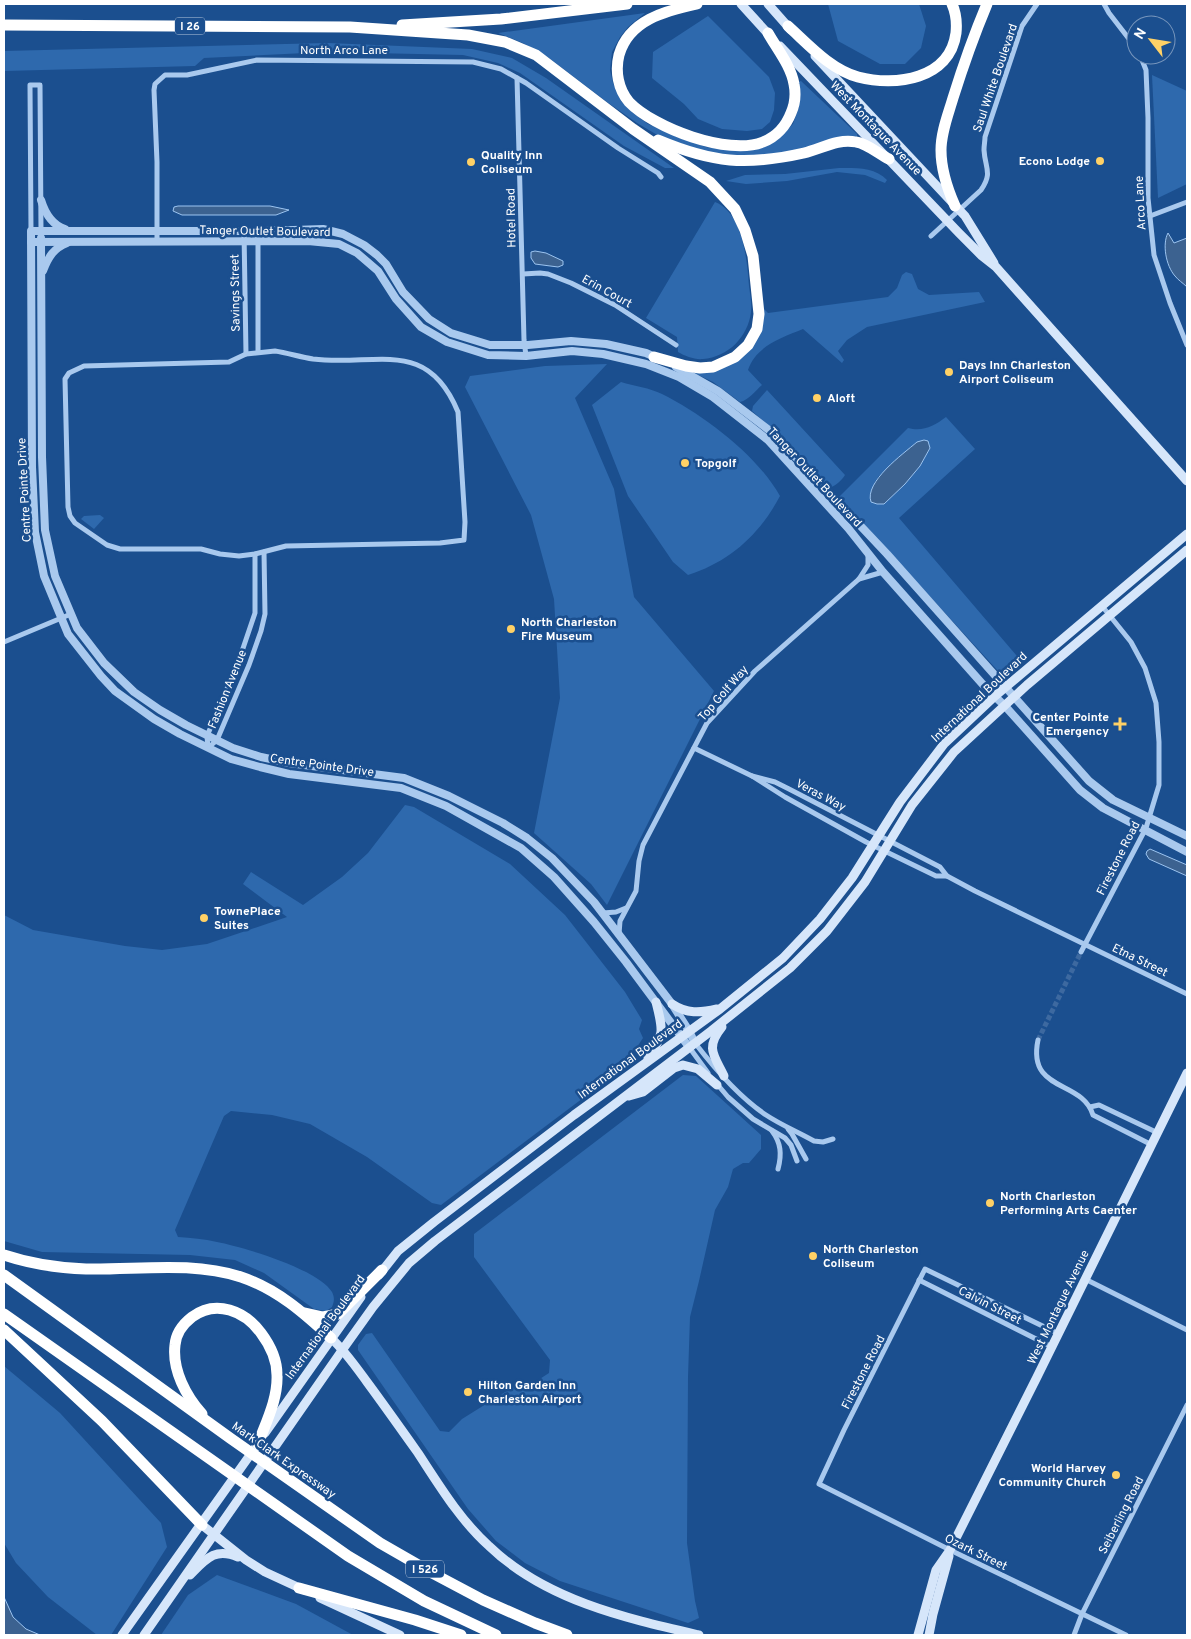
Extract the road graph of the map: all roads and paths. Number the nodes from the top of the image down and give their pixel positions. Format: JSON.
{"nodes":[{"id":1,"x":627,"y":4,"type":"edge"},
{"id":2,"x":697,"y":4,"type":"edge"},
{"id":3,"x":741,"y":4,"type":"edge"},
{"id":4,"x":952,"y":4,"type":"edge"},
{"id":5,"x":986,"y":4,"type":"edge"},
{"id":6,"x":1037,"y":4,"type":"edge"},
{"id":7,"x":1104,"y":4,"type":"edge"},
{"id":8,"x":770,"y":6,"type":"edge"},
{"id":9,"x":4,"y":25,"type":"edge"},
{"id":10,"x":788,"y":26,"type":"junction"},
{"id":11,"x":350,"y":27,"type":"junction"},
{"id":12,"x":768,"y":33,"type":"junction"},
{"id":13,"x":1126,"y":35,"type":"edge"},
{"id":14,"x":1144,"y":65,"type":"edge"},
{"id":15,"x":518,"y":78,"type":"junction"},
{"id":16,"x":622,"y":119,"type":"junction"},
{"id":17,"x":889,"y":159,"type":"junction"},
{"id":18,"x":661,"y":177,"type":"dead end"},
{"id":19,"x":41,"y":200,"type":"junction"},
{"id":20,"x":1187,"y":202,"type":"edge"},
{"id":21,"x":957,"y":208,"type":"junction"},
{"id":22,"x":1150,"y":216,"type":"junction"},
{"id":23,"x":947,"y":220,"type":"junction"},
{"id":24,"x":31,"y":231,"type":"junction"},
{"id":25,"x":41,"y":231,"type":"junction"},
{"id":26,"x":156,"y":231,"type":"junction"},
{"id":27,"x":244,"y":231,"type":"junction"},
{"id":28,"x":258,"y":231,"type":"junction"},
{"id":29,"x":72,"y":232,"type":"junction"},
{"id":30,"x":931,"y":236,"type":"dead end"},
{"id":31,"x":244,"y":241,"type":"junction"},
{"id":32,"x":258,"y":241,"type":"junction"},
{"id":33,"x":31,"y":242,"type":"junction"},
{"id":34,"x":41,"y":242,"type":"junction"},
{"id":35,"x":72,"y":242,"type":"junction"},
{"id":36,"x":157,"y":242,"type":"junction"},
{"id":37,"x":996,"y":266,"type":"junction"},
{"id":38,"x":522,"y":274,"type":"junction"},
{"id":39,"x":41,"y":276,"type":"junction"},
{"id":40,"x":524,"y":345,"type":"junction"},
{"id":41,"x":676,"y":345,"type":"dead end"},
{"id":42,"x":1187,"y":345,"type":"edge"},
{"id":43,"x":258,"y":352,"type":"junction"},
{"id":44,"x":246,"y":354,"type":"junction"},
{"id":45,"x":526,"y":356,"type":"junction"},
{"id":46,"x":654,"y":357,"type":"junction"},
{"id":47,"x":1187,"y":481,"type":"edge"},
{"id":48,"x":1187,"y":534,"type":"edge"},
{"id":49,"x":1187,"y":550,"type":"edge"},
{"id":50,"x":264,"y":552,"type":"junction"},
{"id":51,"x":255,"y":554,"type":"junction"},
{"id":52,"x":868,"y":554,"type":"junction"},
{"id":53,"x":883,"y":572,"type":"junction"},
{"id":54,"x":859,"y":580,"type":"junction"},
{"id":55,"x":1102,"y":605,"type":"junction"},
{"id":56,"x":71,"y":614,"type":"junction"},
{"id":57,"x":1110,"y":615,"type":"junction"},
{"id":58,"x":62,"y":618,"type":"junction"},
{"id":59,"x":4,"y":642,"type":"edge"},
{"id":60,"x":1006,"y":687,"type":"junction"},
{"id":61,"x":995,"y":696,"type":"junction"},
{"id":62,"x":1014,"y":696,"type":"junction"},
{"id":63,"x":1005,"y":706,"type":"junction"},
{"id":64,"x":207,"y":736,"type":"junction"},
{"id":65,"x":217,"y":740,"type":"junction"},
{"id":66,"x":208,"y":748,"type":"junction"},
{"id":67,"x":694,"y":748,"type":"junction"},
{"id":68,"x":752,"y":776,"type":"junction"},
{"id":69,"x":1149,"y":818,"type":"junction"},
{"id":70,"x":1145,"y":830,"type":"junction"},
{"id":71,"x":878,"y":836,"type":"junction"},
{"id":72,"x":1187,"y":836,"type":"edge"},
{"id":73,"x":889,"y":842,"type":"junction"},
{"id":74,"x":872,"y":845,"type":"junction"},
{"id":75,"x":884,"y":851,"type":"junction"},
{"id":76,"x":1187,"y":852,"type":"edge"},
{"id":77,"x":947,"y":876,"type":"junction"},
{"id":78,"x":626,"y":908,"type":"junction"},
{"id":79,"x":603,"y":913,"type":"junction"},
{"id":80,"x":619,"y":934,"type":"junction"},
{"id":81,"x":1085,"y":945,"type":"junction"},
{"id":82,"x":1081,"y":952,"type":"tunnel mouth"},
{"id":83,"x":1187,"y":994,"type":"edge"},
{"id":84,"x":656,"y":1002,"type":"junction"},
{"id":85,"x":672,"y":1004,"type":"junction"},
{"id":86,"x":720,"y":1009,"type":"junction"},
{"id":87,"x":731,"y":1016,"type":"junction"},
{"id":88,"x":689,"y":1031,"type":"junction"},
{"id":89,"x":681,"y":1037,"type":"junction"},
{"id":90,"x":1038,"y":1040,"type":"tunnel mouth"},
{"id":91,"x":692,"y":1045,"type":"junction"},
{"id":92,"x":646,"y":1063,"type":"junction"},
{"id":93,"x":1187,"y":1073,"type":"edge"},
{"id":94,"x":724,"y":1076,"type":"junction"},
{"id":95,"x":717,"y":1085,"type":"junction"},
{"id":96,"x":624,"y":1097,"type":"junction"},
{"id":97,"x":1090,"y":1107,"type":"junction"},
{"id":98,"x":785,"y":1127,"type":"junction"},
{"id":99,"x":770,"y":1128,"type":"junction"},
{"id":100,"x":1158,"y":1133,"type":"junction"},
{"id":101,"x":832,"y":1139,"type":"dead end"},
{"id":102,"x":1152,"y":1145,"type":"junction"},
{"id":103,"x":806,"y":1158,"type":"dead end"},
{"id":104,"x":797,"y":1161,"type":"dead end"},
{"id":105,"x":778,"y":1169,"type":"dead end"},
{"id":106,"x":4,"y":1255,"type":"edge"},
{"id":107,"x":925,"y":1269,"type":"joint"},
{"id":108,"x":382,"y":1270,"type":"junction"},
{"id":109,"x":4,"y":1275,"type":"edge"},
{"id":110,"x":1085,"y":1279,"type":"junction"},
{"id":111,"x":919,"y":1280,"type":"junction"},
{"id":112,"x":305,"y":1313,"type":"junction"},
{"id":113,"x":4,"y":1314,"type":"edge"},
{"id":114,"x":4,"y":1330,"type":"edge"},
{"id":115,"x":1187,"y":1330,"type":"edge"},
{"id":116,"x":1059,"y":1334,"type":"junction"},
{"id":117,"x":332,"y":1338,"type":"junction"},
{"id":118,"x":1052,"y":1347,"type":"junction"},
{"id":119,"x":343,"y":1349,"type":"junction"},
{"id":120,"x":1187,"y":1405,"type":"edge"},
{"id":121,"x":230,"y":1438,"type":"junction"},
{"id":122,"x":258,"y":1444,"type":"junction"},
{"id":123,"x":819,"y":1484,"type":"joint"},
{"id":124,"x":202,"y":1525,"type":"junction"},
{"id":125,"x":213,"y":1535,"type":"junction"},
{"id":126,"x":950,"y":1550,"type":"junction"},
{"id":127,"x":246,"y":1560,"type":"junction"},
{"id":128,"x":299,"y":1588,"type":"junction"},
{"id":129,"x":174,"y":1591,"type":"junction"},
{"id":130,"x":1082,"y":1614,"type":"junction"},
{"id":131,"x":122,"y":1635,"type":"edge"},
{"id":132,"x":144,"y":1635,"type":"edge"},
{"id":133,"x":400,"y":1635,"type":"edge"},
{"id":134,"x":461,"y":1635,"type":"edge"},
{"id":135,"x":496,"y":1635,"type":"edge"},
{"id":136,"x":567,"y":1635,"type":"edge"},
{"id":137,"x":699,"y":1635,"type":"edge"},
{"id":138,"x":918,"y":1635,"type":"edge"},
{"id":139,"x":928,"y":1635,"type":"edge"},
{"id":140,"x":1074,"y":1635,"type":"edge"},
{"id":141,"x":1126,"y":1635,"type":"edge"}],
"edges":[{"from":1,"to":11,"type":"highway","number":"I 26"},
{"from":2,"to":12,"type":"highway"},
{"from":3,"to":12,"type":"main road","name":"West Montague Avenue"},
{"from":4,"to":10,"type":"highway"},
{"from":5,"to":21,"type":"highway"},
{"from":6,"to":21,"type":"street","name":"Saul White Boulevard"},
{"from":7,"to":13,"type":"street"},
{"from":8,"to":10,"type":"main road","name":"West Montague Avenue"},
{"from":9,"to":11,"type":"highway","number":"I 26"},
{"from":10,"to":21,"type":"main road","name":"West Montague Avenue"},
{"from":11,"to":16,"type":"highway"},
{"from":12,"to":17,"type":"main road","name":"West Montague Avenue"},
{"from":14,"to":22,"type":"street","name":"Arco Lane"},
{"from":15,"to":18,"type":"street","name":"North Arco Lane"},
{"from":15,"to":26,"type":"street","name":"North Arco Lane"},
{"from":15,"to":38,"type":"street","name":"Hotel Road"},
{"from":16,"to":17,"type":"highway"},
{"from":16,"to":46,"type":"highway"},
{"from":17,"to":23,"type":"main road","name":"West Montague Avenue"},
{"from":19,"to":24,"type":"street","name":"Centre Pointe Drive"},
{"from":19,"to":25,"type":"street","name":"Centre Pointe Drive"},
{"from":19,"to":29,"type":"street"},
{"from":20,"to":22,"type":"street"},
{"from":21,"to":23,"type":"street"},
{"from":21,"to":37,"type":"main road","name":"West Montague Avenue"},
{"from":22,"to":42,"type":"street","name":"Arco Lane"},
{"from":23,"to":30,"type":"street"},
{"from":23,"to":37,"type":"main road","name":"West Montague Avenue"},
{"from":24,"to":25,"type":"street","name":"Tanger Outlet Boulevard"},
{"from":24,"to":33,"type":"street","name":"Centre Pointe Drive"},
{"from":25,"to":29,"type":"street","name":"Tanger Outlet Boulevard"},
{"from":25,"to":34,"type":"street","name":"Centre Pointe Drive"},
{"from":26,"to":27,"type":"street","name":"Tanger Outlet Boulevard"},
{"from":26,"to":29,"type":"street","name":"Tanger Outlet Boulevard"},
{"from":26,"to":36,"type":"street","name":"North Arco Lane"},
{"from":27,"to":28,"type":"street","name":"Tanger Outlet Boulevard"},
{"from":27,"to":31,"type":"street","name":"Savings Street"},
{"from":28,"to":32,"type":"street","name":"Savings Street"},
{"from":28,"to":40,"type":"street","name":"Tanger Outlet Boulevard"},
{"from":31,"to":32,"type":"street","name":"Tanger Outlet Boulevard"},
{"from":31,"to":36,"type":"street","name":"Tanger Outlet Boulevard"},
{"from":31,"to":44,"type":"street","name":"Savings Street"},
{"from":32,"to":43,"type":"street","name":"Savings Street"},
{"from":32,"to":45,"type":"street","name":"Tanger Outlet Boulevard"},
{"from":33,"to":34,"type":"street","name":"Tanger Outlet Boulevard"},
{"from":33,"to":58,"type":"street","name":"Centre Pointe Drive"},
{"from":34,"to":35,"type":"street","name":"Tanger Outlet Boulevard"},
{"from":34,"to":39,"type":"street","name":"Centre Pointe Drive"},
{"from":35,"to":36,"type":"street","name":"Tanger Outlet Boulevard"},
{"from":35,"to":39,"type":"street"},
{"from":37,"to":47,"type":"main road","name":"West Montague Avenue"},
{"from":38,"to":40,"type":"street","name":"Hotel Road"},
{"from":38,"to":41,"type":"street","name":"Erin Court"},
{"from":39,"to":56,"type":"street","name":"Centre Pointe Drive"},
{"from":40,"to":45,"type":"street","name":"Hotel Road"},
{"from":40,"to":46,"type":"street","name":"Tanger Outlet Boulevard"},
{"from":43,"to":44,"type":"street"},
{"from":43,"to":50,"type":"street"},
{"from":44,"to":51,"type":"street"},
{"from":45,"to":52,"type":"street","name":"Tanger Outlet Boulevard"},
{"from":46,"to":60,"type":"street","name":"Tanger Outlet Boulevard"},
{"from":48,"to":55,"type":"main road","name":"International Boulevard"},
{"from":49,"to":57,"type":"main road","name":"International Boulevard"},
{"from":50,"to":51,"type":"street"},
{"from":50,"to":65,"type":"street","name":"Fashion Avenue"},
{"from":51,"to":64,"type":"street","name":"Fashion Avenue"},
{"from":52,"to":53,"type":"street","name":"Tanger Outlet Boulevard"},
{"from":52,"to":54,"type":"street","name":"Top Golf Way"},
{"from":53,"to":54,"type":"street","name":"Top Golf Way"},
{"from":53,"to":61,"type":"street","name":"Tanger Outlet Boulevard"},
{"from":54,"to":67,"type":"street","name":"Top Golf Way"},
{"from":55,"to":57,"type":"street","name":"Firestone Road"},
{"from":55,"to":60,"type":"main road","name":"International Boulevard"},
{"from":56,"to":58,"type":"street"},
{"from":56,"to":64,"type":"street","name":"Centre Pointe Drive"},
{"from":57,"to":62,"type":"main road","name":"International Boulevard"},
{"from":57,"to":69,"type":"street","name":"Firestone Road"},
{"from":58,"to":59,"type":"street"},
{"from":58,"to":66,"type":"street","name":"Centre Pointe Drive"},
{"from":60,"to":61,"type":"main road","name":"International Boulevard"},
{"from":60,"to":62,"type":"street","name":"Tanger Outlet Boulevard"},
{"from":61,"to":63,"type":"street","name":"Tanger Outlet Boulevard"},
{"from":61,"to":71,"type":"main road","name":"International Boulevard"},
{"from":62,"to":63,"type":"main road","name":"International Boulevard"},
{"from":62,"to":69,"type":"street","name":"Tanger Outlet Boulevard"},
{"from":63,"to":70,"type":"street","name":"Tanger Outlet Boulevard"},
{"from":63,"to":73,"type":"main road","name":"International Boulevard"},
{"from":64,"to":65,"type":"street","name":"Centre Pointe Drive"},
{"from":64,"to":66,"type":"street","name":"Fashion Avenue"},
{"from":65,"to":66,"type":"street","name":"Fashion Avenue"},
{"from":65,"to":79,"type":"street","name":"Centre Pointe Drive"},
{"from":66,"to":84,"type":"street","name":"Centre Pointe Drive"},
{"from":67,"to":68,"type":"street","name":"Veras Way"},
{"from":67,"to":78,"type":"street","name":"Top Golf Way"},
{"from":68,"to":71,"type":"street","name":"Veras Way"},
{"from":68,"to":74,"type":"street","name":"Veras Way"},
{"from":69,"to":70,"type":"street","name":"Firestone Road"},
{"from":69,"to":72,"type":"street","name":"Tanger Outlet Boulevard"},
{"from":70,"to":76,"type":"street","name":"Tanger Outlet Boulevard"},
{"from":70,"to":81,"type":"street","name":"Firestone Road"},
{"from":71,"to":73,"type":"street","name":"Veras Way"},
{"from":71,"to":74,"type":"main road","name":"International Boulevard"},
{"from":73,"to":75,"type":"main road","name":"International Boulevard"},
{"from":73,"to":77,"type":"street","name":"Veras Way"},
{"from":74,"to":75,"type":"street","name":"Veras Way"},
{"from":74,"to":86,"type":"main road","name":"International Boulevard"},
{"from":75,"to":77,"type":"street","name":"Veras Way"},
{"from":75,"to":87,"type":"main road","name":"International Boulevard"},
{"from":77,"to":81,"type":"street","name":"Etna Street"},
{"from":78,"to":79,"type":"street"},
{"from":78,"to":80,"type":"street","name":"Top Golf Way"},
{"from":79,"to":80,"type":"street","name":"Centre Pointe Drive"},
{"from":80,"to":85,"type":"street","name":"Centre Pointe Drive"},
{"from":81,"to":82,"type":"street","name":"Firestone Road"},
{"from":81,"to":83,"type":"street","name":"Etna Street"},
{"from":84,"to":89,"type":"street","name":"Centre Pointe Drive"},
{"from":84,"to":92,"type":"main road"},
{"from":85,"to":86,"type":"main road"},
{"from":85,"to":88,"type":"street","name":"Centre Pointe Drive"},
{"from":86,"to":88,"type":"main road","name":"International Boulevard"},
{"from":87,"to":91,"type":"main road","name":"International Boulevard"},
{"from":87,"to":94,"type":"main road"},
{"from":88,"to":89,"type":"main road","name":"International Boulevard"},
{"from":88,"to":91,"type":"street","name":"Centre Pointe Drive"},
{"from":89,"to":91,"type":"street","name":"Centre Pointe Drive"},
{"from":89,"to":92,"type":"main road","name":"International Boulevard"},
{"from":90,"to":97,"type":"street"},
{"from":91,"to":94,"type":"street"},
{"from":91,"to":95,"type":"street"},
{"from":91,"to":96,"type":"main road","name":"International Boulevard"},
{"from":92,"to":108,"type":"main road","name":"International Boulevard"},
{"from":93,"to":100,"type":"main road","name":"West Montague Avenue"},
{"from":94,"to":98,"type":"street"},
{"from":95,"to":96,"type":"main road"},
{"from":95,"to":99,"type":"street"},
{"from":96,"to":119,"type":"main road","name":"International Boulevard"},
{"from":97,"to":100,"type":"street"},
{"from":97,"to":102,"type":"street"},
{"from":98,"to":101,"type":"street"},
{"from":98,"to":103,"type":"street"},
{"from":99,"to":104,"type":"street"},
{"from":99,"to":105,"type":"street"},
{"from":100,"to":102,"type":"main road","name":"West Montague Avenue"},
{"from":102,"to":110,"type":"main road","name":"West Montague Avenue"},
{"from":106,"to":112,"type":"highway"},
{"from":107,"to":111,"type":"street","name":"Firestone Road"},
{"from":107,"to":116,"type":"street","name":"Calvin Street"},
{"from":108,"to":112,"type":"highway"},
{"from":108,"to":117,"type":"main road","name":"International Boulevard"},
{"from":109,"to":121,"type":"highway","name":"Mark Clark Expressway","number":"I 526"},
{"from":110,"to":115,"type":"street"},
{"from":110,"to":116,"type":"main road","name":"West Montague Avenue"},
{"from":111,"to":118,"type":"street","name":"Calvin Street"},
{"from":111,"to":123,"type":"street","name":"Firestone Road"},
{"from":112,"to":117,"type":"highway"},
{"from":113,"to":135,"type":"highway","number":"I 526"},
{"from":114,"to":124,"type":"highway"},
{"from":116,"to":118,"type":"main road","name":"West Montague Avenue"},
{"from":117,"to":119,"type":"main road"},
{"from":117,"to":122,"type":"main road","name":"International Boulevard"},
{"from":118,"to":126,"type":"main road","name":"West Montague Avenue"},
{"from":119,"to":125,"type":"main road","name":"International Boulevard"},
{"from":119,"to":137,"type":"main road"},
{"from":120,"to":130,"type":"street","name":"Seiberling Road"},
{"from":121,"to":122,"type":"highway"},
{"from":121,"to":136,"type":"highway","name":"Mark Clark Expressway","number":"I 526"},
{"from":122,"to":124,"type":"main road","name":"International Boulevard"},
{"from":123,"to":126,"type":"street","name":"Ozark Street"},
{"from":124,"to":125,"type":"main road"},
{"from":124,"to":131,"type":"main road","name":"International Boulevard"},
{"from":125,"to":127,"type":"main road"},
{"from":125,"to":129,"type":"main road","name":"International Boulevard"},
{"from":126,"to":130,"type":"street","name":"Ozark Street"},
{"from":126,"to":138,"type":"main road","name":"West Montague Avenue"},
{"from":126,"to":139,"type":"main road","name":"West Montague Avenue"},
{"from":127,"to":128,"type":"main road"},
{"from":127,"to":129,"type":"main road"},
{"from":128,"to":133,"type":"main road"},
{"from":128,"to":134,"type":"highway"},
{"from":129,"to":132,"type":"main road","name":"International Boulevard"},
{"from":130,"to":140,"type":"street","name":"Seiberling Road"},
{"from":130,"to":141,"type":"street","name":"Ozark Street"}]}
